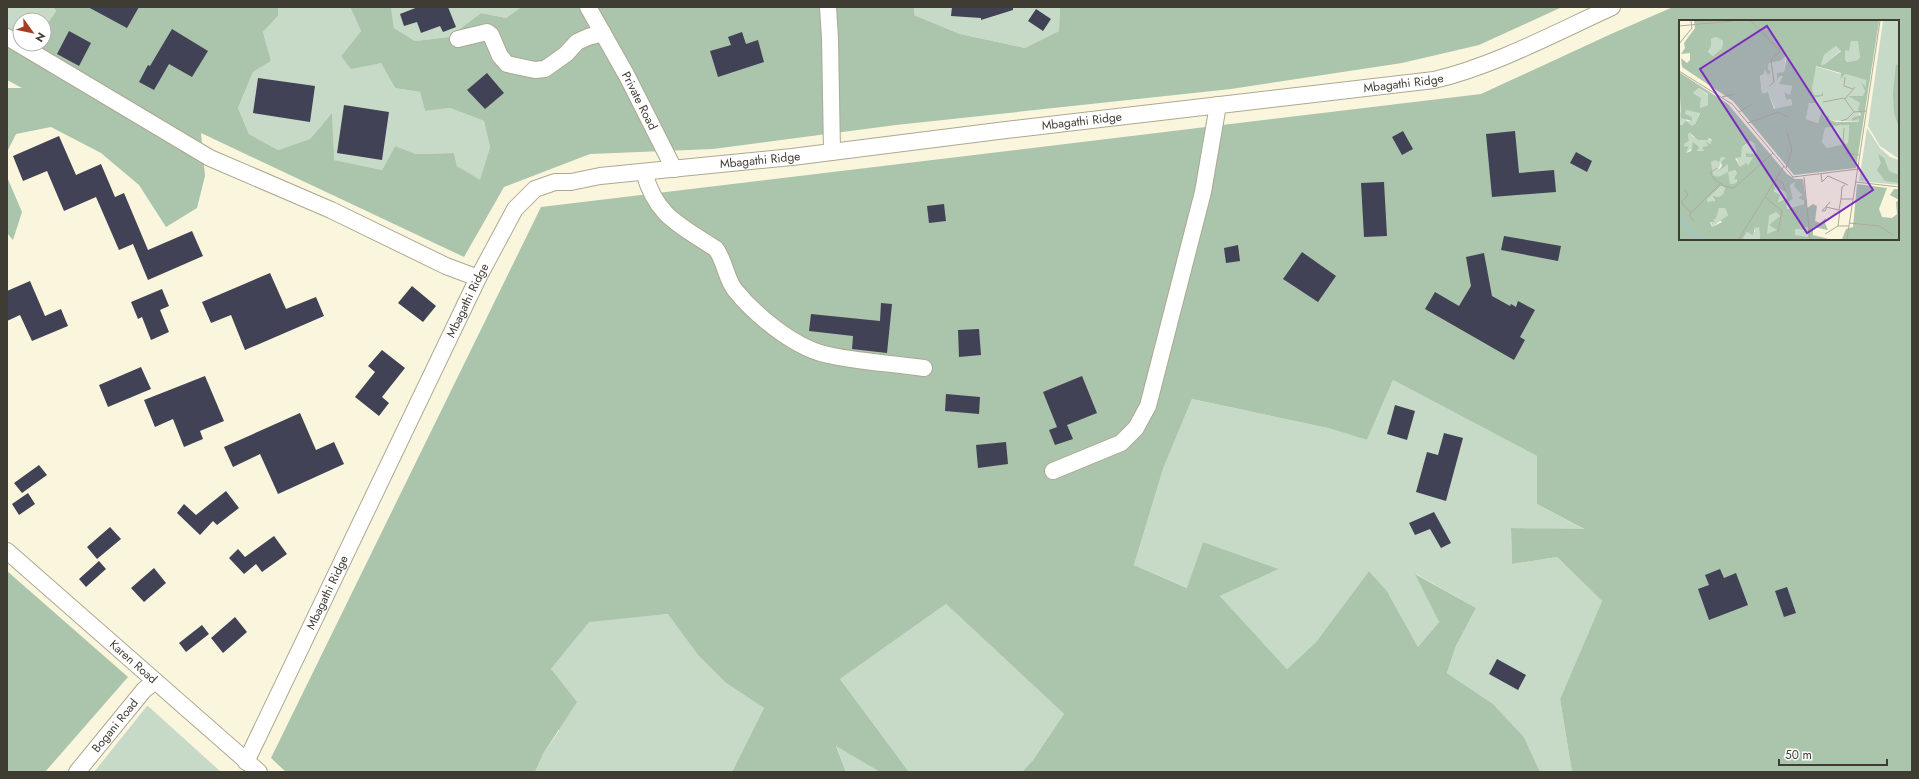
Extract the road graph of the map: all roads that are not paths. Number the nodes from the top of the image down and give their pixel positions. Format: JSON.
{"nodes":[{"id":1,"x":588,"y":7,"type":"edge"},
{"id":2,"x":828,"y":7,"type":"edge"},
{"id":3,"x":1612,"y":7,"type":"edge"},
{"id":4,"x":603,"y":33,"type":"junction"},
{"id":5,"x":7,"y":37,"type":"edge"},
{"id":6,"x":458,"y":39,"type":"dead end"},
{"id":7,"x":1218,"y":105,"type":"junction"},
{"id":8,"x":832,"y":152,"type":"junction"},
{"id":9,"x":674,"y":169,"type":"junction"},
{"id":10,"x":644,"y":172,"type":"junction"},
{"id":11,"x":478,"y":278,"type":"junction"},
{"id":12,"x":924,"y":368,"type":"dead end"},
{"id":13,"x":1054,"y":471,"type":"dead end"},
{"id":14,"x":7,"y":551,"type":"edge"},
{"id":15,"x":155,"y":681,"type":"junction"},
{"id":16,"x":246,"y":762,"type":"junction"},
{"id":17,"x":77,"y":772,"type":"edge"},
{"id":18,"x":259,"y":772,"type":"edge"}],
"edges":[{"from":1,"to":4,"type":"street","name":"Private Road"},
{"from":2,"to":8,"type":"street"},
{"from":3,"to":7,"type":"street","name":"Mbagathi Ridge"},
{"from":4,"to":6,"type":"street"},
{"from":4,"to":9,"type":"street","name":"Private Road"},
{"from":5,"to":11,"type":"street"},
{"from":7,"to":8,"type":"street","name":"Mbagathi Ridge"},
{"from":7,"to":13,"type":"street"},
{"from":8,"to":9,"type":"street","name":"Mbagathi Ridge"},
{"from":9,"to":10,"type":"street","name":"Mbagathi Ridge"},
{"from":10,"to":11,"type":"street","name":"Mbagathi Ridge"},
{"from":10,"to":12,"type":"street"},
{"from":11,"to":16,"type":"street","name":"Mbagathi Ridge"},
{"from":14,"to":15,"type":"street","name":"Karen Road"},
{"from":15,"to":16,"type":"street","name":"Karen Road"},
{"from":15,"to":17,"type":"street","name":"Bogani Road"},
{"from":16,"to":18,"type":"street","name":"Karen Road"}]}
